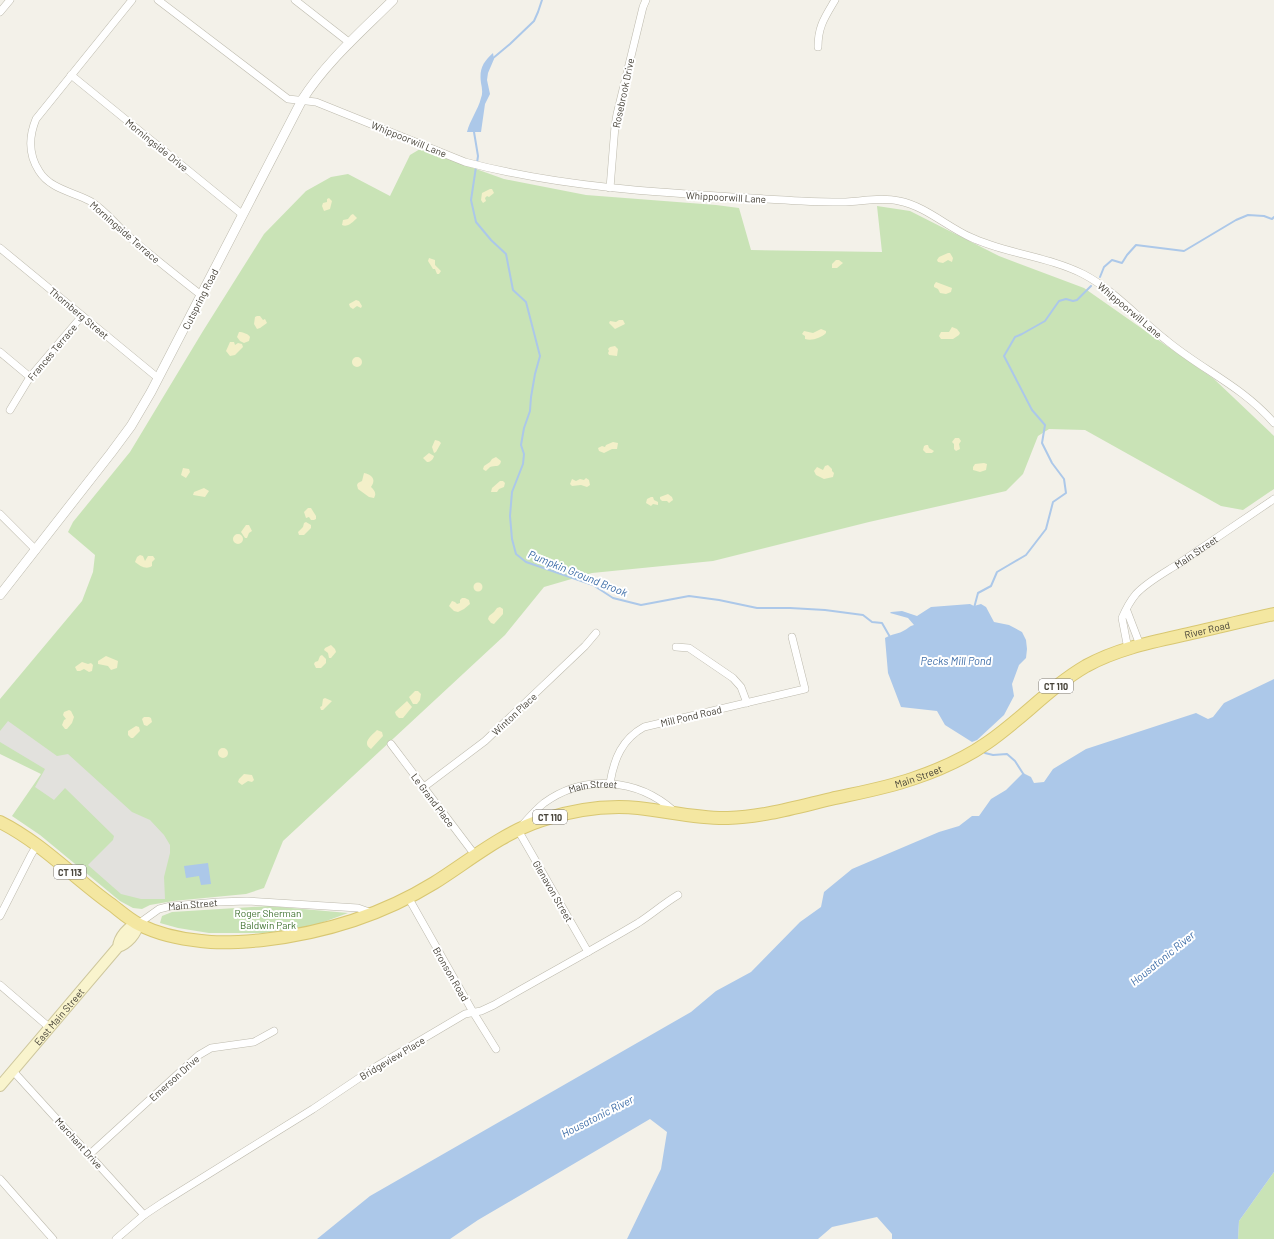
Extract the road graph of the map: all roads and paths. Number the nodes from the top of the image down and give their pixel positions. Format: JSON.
{"nodes":[{"id":1,"x":10,"y":0,"type":"edge"},
{"id":2,"x":132,"y":0,"type":"edge"},
{"id":3,"x":158,"y":0,"type":"edge"},
{"id":4,"x":295,"y":0,"type":"edge"},
{"id":5,"x":393,"y":0,"type":"edge"},
{"id":6,"x":646,"y":0,"type":"edge"},
{"id":7,"x":834,"y":0,"type":"edge"},
{"id":8,"x":0,"y":12,"type":"edge"},
{"id":9,"x":350,"y":43,"type":"junction"},
{"id":10,"x":818,"y":47,"type":"dead end"},
{"id":11,"x":71,"y":74,"type":"junction"},
{"id":12,"x":302,"y":100,"type":"junction"},
{"id":13,"x":610,"y":188,"type":"junction"},
{"id":14,"x":243,"y":215,"type":"junction"},
{"id":15,"x":0,"y":248,"type":"edge"},
{"id":16,"x":201,"y":296,"type":"junction"},
{"id":17,"x":82,"y":316,"type":"junction"},
{"id":18,"x":0,"y":352,"type":"edge"},
{"id":19,"x":30,"y":377,"type":"junction"},
{"id":20,"x":158,"y":378,"type":"junction"},
{"id":21,"x":10,"y":410,"type":"dead end"},
{"id":22,"x":1274,"y":423,"type":"edge"},
{"id":23,"x":1274,"y":499,"type":"edge"},
{"id":24,"x":0,"y":514,"type":"edge"},
{"id":25,"x":36,"y":550,"type":"junction"},
{"id":26,"x":0,"y":595,"type":"edge"},
{"id":27,"x":1127,"y":611,"type":"junction"},
{"id":28,"x":1274,"y":614,"type":"edge"},
{"id":29,"x":596,"y":633,"type":"dead end"},
{"id":30,"x":792,"y":637,"type":"dead end"},
{"id":31,"x":676,"y":647,"type":"dead end"},
{"id":32,"x":1134,"y":647,"type":"junction"},
{"id":33,"x":747,"y":703,"type":"junction"},
{"id":34,"x":391,"y":744,"type":"dead end"},
{"id":35,"x":610,"y":783,"type":"junction"},
{"id":36,"x":424,"y":786,"type":"junction"},
{"id":37,"x":676,"y":813,"type":"junction"},
{"id":38,"x":0,"y":822,"type":"edge"},
{"id":39,"x":518,"y":830,"type":"junction"},
{"id":40,"x":37,"y":845,"type":"junction"},
{"id":41,"x":475,"y":855,"type":"junction"},
{"id":42,"x":678,"y":895,"type":"dead end"},
{"id":43,"x":408,"y":897,"type":"junction"},
{"id":44,"x":372,"y":913,"type":"junction"},
{"id":45,"x":0,"y":916,"type":"edge"},
{"id":46,"x":138,"y":924,"type":"junction"},
{"id":47,"x":588,"y":952,"type":"junction"},
{"id":48,"x":0,"y":985,"type":"edge"},
{"id":49,"x":473,"y":1012,"type":"junction"},
{"id":50,"x":50,"y":1028,"type":"junction"},
{"id":51,"x":274,"y":1031,"type":"dead end"},
{"id":52,"x":496,"y":1049,"type":"dead end"},
{"id":53,"x":13,"y":1071,"type":"junction"},
{"id":54,"x":0,"y":1086,"type":"edge"},
{"id":55,"x":90,"y":1154,"type":"junction"},
{"id":56,"x":0,"y":1179,"type":"edge"},
{"id":57,"x":144,"y":1215,"type":"junction"},
{"id":58,"x":53,"y":1239,"type":"edge"},
{"id":59,"x":116,"y":1239,"type":"edge"}],
"edges":[{"from":1,"to":8,"type":"street"},
{"from":2,"to":11,"type":"street","name":"Morningside Terrace"},
{"from":3,"to":12,"type":"street","name":"Whippoorwill Lane"},
{"from":4,"to":9,"type":"street"},
{"from":5,"to":9,"type":"street","name":"Cutspring Road"},
{"from":6,"to":13,"type":"street","name":"Rosebrook Drive"},
{"from":7,"to":10,"type":"street"},
{"from":9,"to":12,"type":"street","name":"Cutspring Road"},
{"from":11,"to":14,"type":"street","name":"Morningside Drive"},
{"from":11,"to":16,"type":"street","name":"Morningside Terrace"},
{"from":12,"to":13,"type":"street","name":"Whippoorwill Lane"},
{"from":12,"to":14,"type":"street","name":"Cutspring Road"},
{"from":13,"to":22,"type":"street","name":"Whippoorwill Lane"},
{"from":14,"to":16,"type":"street","name":"Cutspring Road"},
{"from":15,"to":17,"type":"street","name":"Thornberg Street"},
{"from":16,"to":20,"type":"street","name":"Cutspring Road"},
{"from":17,"to":19,"type":"street","name":"Frances Terrace"},
{"from":17,"to":20,"type":"street","name":"Thornberg Street"},
{"from":18,"to":19,"type":"street"},
{"from":19,"to":21,"type":"street","name":"Frances Terrace"},
{"from":20,"to":25,"type":"street","name":"Cutspring Road"},
{"from":23,"to":27,"type":"street","name":"Main Street"},
{"from":24,"to":25,"type":"street"},
{"from":25,"to":26,"type":"street","name":"Cutspring Road"},
{"from":27,"to":32,"type":"street"},
{"from":27,"to":32,"type":"street","name":"Main Street"},
{"from":28,"to":32,"type":"main road","name":"River Road","number":"CT 110"},
{"from":29,"to":36,"type":"street","name":"Winton Place"},
{"from":30,"to":33,"type":"street","name":"Mill Pond Road"},
{"from":31,"to":33,"type":"street"},
{"from":32,"to":37,"type":"main road","name":"Main Street","number":"CT 110"},
{"from":33,"to":35,"type":"street","name":"Mill Pond Road"},
{"from":34,"to":36,"type":"street","name":"Le Grand Place"},
{"from":35,"to":37,"type":"street","name":"Main Street"},
{"from":35,"to":39,"type":"street","name":"Main Street"},
{"from":36,"to":41,"type":"street","name":"Le Grand Place"},
{"from":37,"to":39,"type":"main road","name":"Main Street","number":"CT 110"},
{"from":38,"to":40,"type":"main road","name":"Main Street","number":"CT 113"},
{"from":39,"to":41,"type":"main road","name":"Main Street","number":"CT 110"},
{"from":39,"to":47,"type":"street","name":"Glenavon Street"},
{"from":40,"to":45,"type":"street"},
{"from":40,"to":46,"type":"main road","name":"Main Street","number":"CT 113"},
{"from":41,"to":43,"type":"main road","name":"Main Street","number":"CT 110"},
{"from":42,"to":47,"type":"street","name":"Bridgeview Place"},
{"from":43,"to":44,"type":"main road","name":"Main Street","number":"CT 110"},
{"from":43,"to":49,"type":"street","name":"Bronson Road"},
{"from":44,"to":46,"type":"main road","name":"Main Street","number":"CT 110"},
{"from":44,"to":46,"type":"street","name":"Main Street"},
{"from":46,"to":50,"type":"main road","name":"East Main Street"},
{"from":47,"to":49,"type":"street","name":"Bridgeview Place"},
{"from":48,"to":50,"type":"street"},
{"from":49,"to":52,"type":"street","name":"Bronson Road"},
{"from":49,"to":57,"type":"street","name":"Bridgeview Place"},
{"from":50,"to":53,"type":"main road","name":"East Main Street"},
{"from":51,"to":55,"type":"street","name":"Emerson Drive"},
{"from":53,"to":54,"type":"main road","name":"East Main Street"},
{"from":53,"to":55,"type":"street","name":"Marchant Drive"},
{"from":55,"to":57,"type":"street","name":"Marchant Drive"},
{"from":56,"to":58,"type":"street"},
{"from":57,"to":59,"type":"street","name":"Bridgeview Place"}]}
